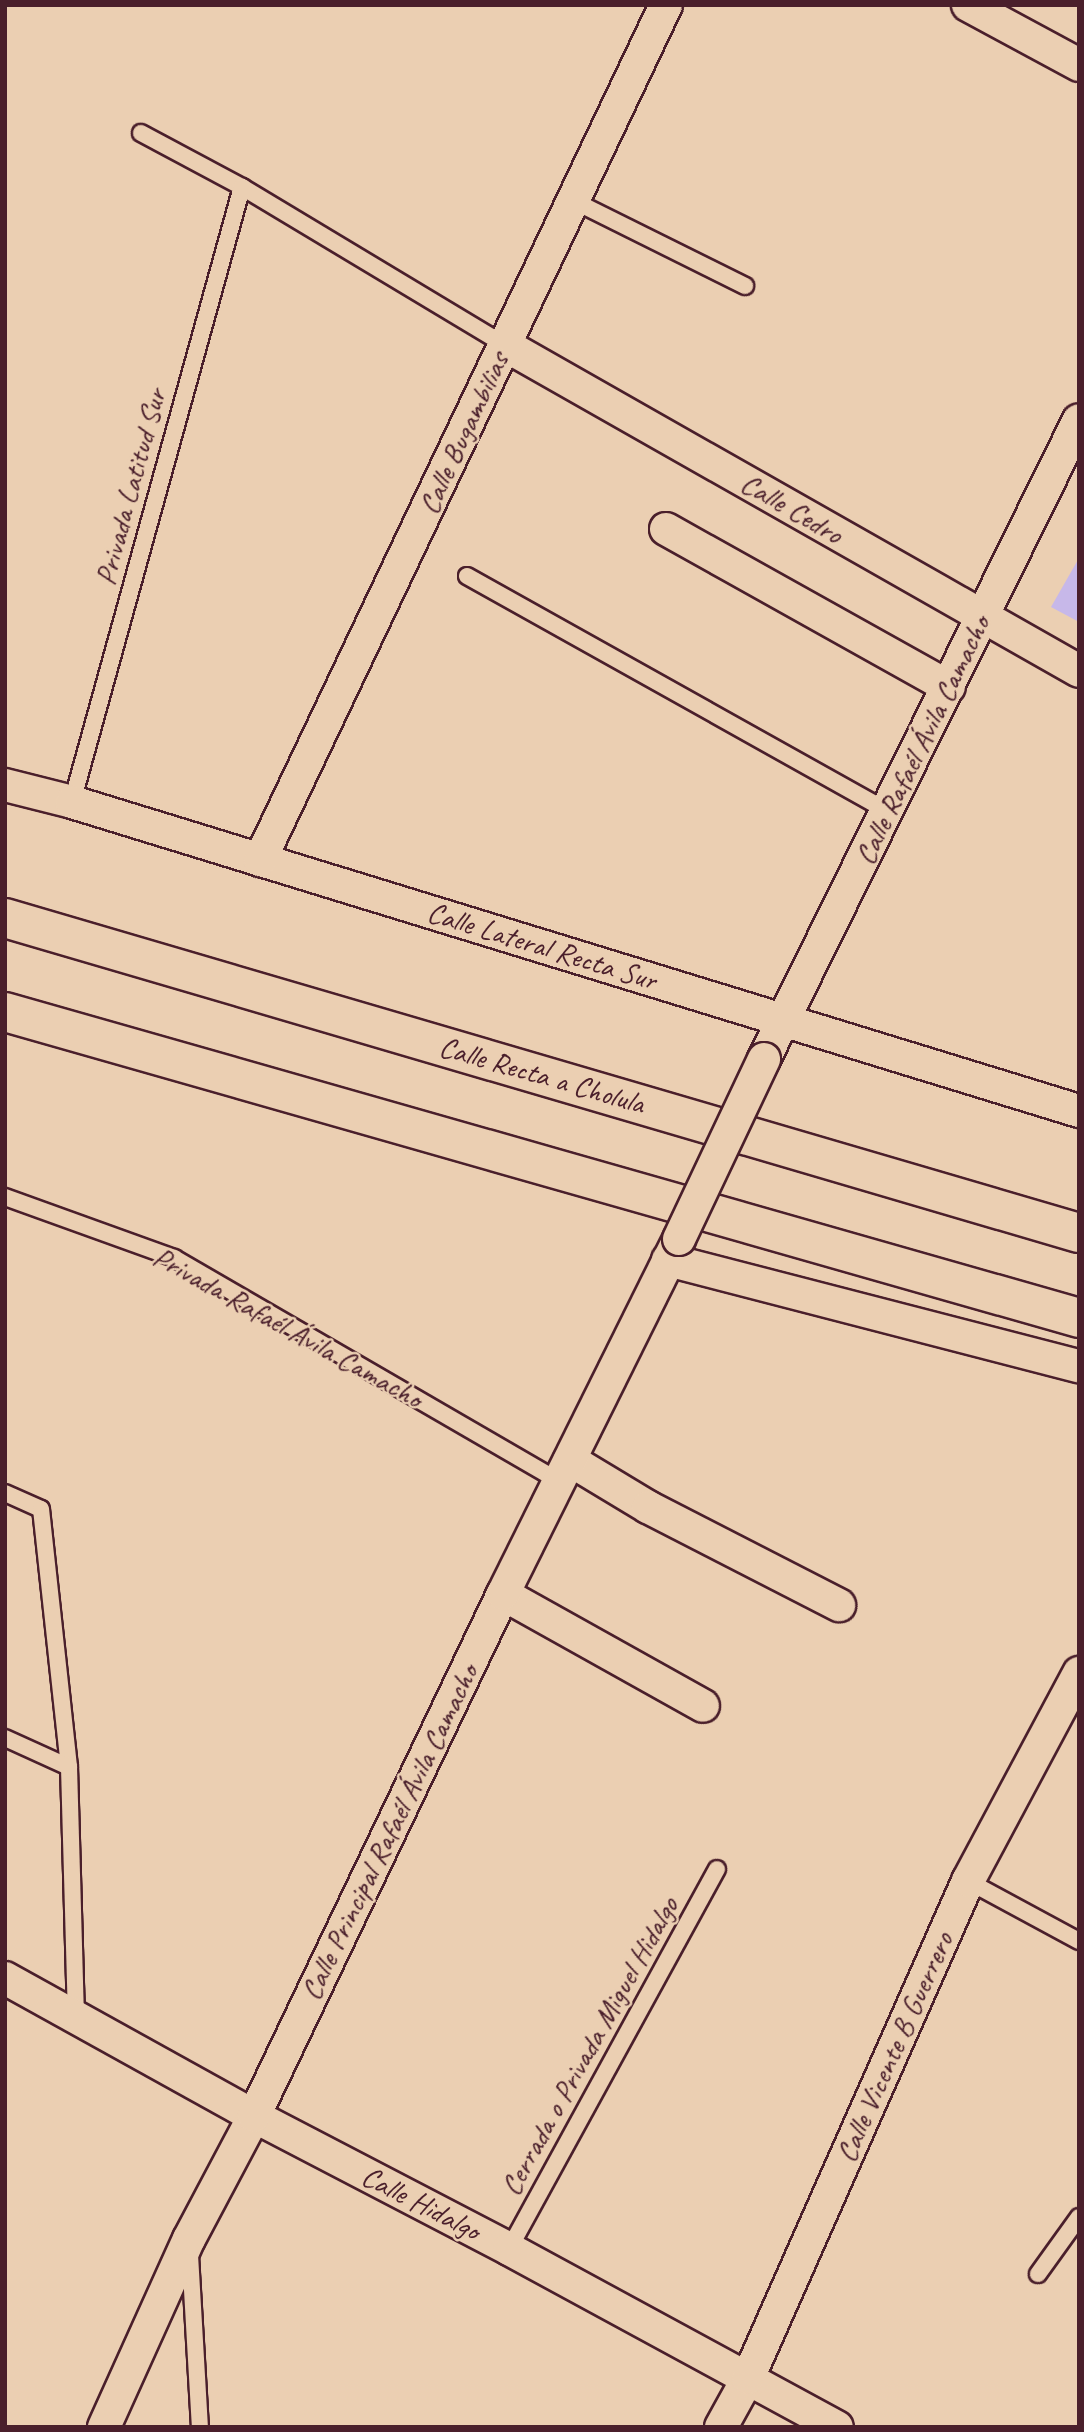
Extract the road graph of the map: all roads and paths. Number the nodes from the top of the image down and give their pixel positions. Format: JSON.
{"nodes":[{"id":1,"x":666,"y":5,"type":"edge"},
{"id":2,"x":968,"y":5,"type":"edge"},
{"id":3,"x":1079,"y":65,"type":"edge"},
{"id":4,"x":141,"y":133,"type":"dead end"},
{"id":5,"x":242,"y":187,"type":"junction"},
{"id":6,"x":574,"y":201,"type":"junction"},
{"id":7,"x":745,"y":286,"type":"dead end"},
{"id":8,"x":505,"y":345,"type":"junction"},
{"id":9,"x":1079,"y":421,"type":"edge"},
{"id":10,"x":666,"y":529,"type":"dead end"},
{"id":11,"x":467,"y":576,"type":"dead end"},
{"id":12,"x":983,"y":618,"type":"junction"},
{"id":13,"x":1079,"y":671,"type":"edge"},
{"id":14,"x":949,"y":687,"type":"junction"},
{"id":15,"x":5,"y":785,"type":"edge"},
{"id":16,"x":72,"y":802,"type":"junction"},
{"id":17,"x":887,"y":811,"type":"junction"},
{"id":18,"x":260,"y":860,"type":"junction"},
{"id":19,"x":5,"y":918,"type":"edge"},
{"id":20,"x":5,"y":1012,"type":"edge"},
{"id":21,"x":783,"y":1020,"type":"junction"},
{"id":22,"x":1079,"y":1111,"type":"edge"},
{"id":23,"x":5,"y":1197,"type":"edge"},
{"id":24,"x":1079,"y":1233,"type":"edge"},
{"id":25,"x":673,"y":1249,"type":"junction"},
{"id":26,"x":1079,"y":1318,"type":"edge"},
{"id":27,"x":1079,"y":1366,"type":"edge"},
{"id":28,"x":565,"y":1470,"type":"junction"},
{"id":29,"x":5,"y":1493,"type":"edge"},
{"id":30,"x":503,"y":1594,"type":"junction"},
{"id":31,"x":839,"y":1605,"type":"dead end"},
{"id":32,"x":1079,"y":1673,"type":"edge"},
{"id":33,"x":703,"y":1706,"type":"dead end"},
{"id":34,"x":5,"y":1738,"type":"edge"},
{"id":35,"x":69,"y":1767,"type":"junction"},
{"id":36,"x":717,"y":1869,"type":"dead end"},
{"id":37,"x":968,"y":1881,"type":"junction"},
{"id":38,"x":1079,"y":1941,"type":"edge"},
{"id":39,"x":5,"y":1978,"type":"edge"},
{"id":40,"x":76,"y":2016,"type":"junction"},
{"id":41,"x":254,"y":2116,"type":"junction"},
{"id":42,"x":1079,"y":2217,"type":"edge"},
{"id":43,"x":189,"y":2239,"type":"junction"},
{"id":44,"x":509,"y":2249,"type":"junction"},
{"id":45,"x":1038,"y":2274,"type":"dead end"},
{"id":46,"x":748,"y":2378,"type":"junction"},
{"id":47,"x":104,"y":2427,"type":"edge"},
{"id":48,"x":200,"y":2427,"type":"edge"},
{"id":49,"x":721,"y":2427,"type":"edge"},
{"id":50,"x":837,"y":2427,"type":"edge"}],
"edges":[{"from":1,"to":6,"type":"street","name":"Calle Bugambilias"},
{"from":2,"to":3,"type":"street"},
{"from":4,"to":5,"type":"lane"},
{"from":5,"to":8,"type":"lane"},
{"from":5,"to":16,"type":"lane","name":"Privada Latitud Sur"},
{"from":6,"to":7,"type":"lane"},
{"from":6,"to":8,"type":"street","name":"Calle Bugambilias"},
{"from":8,"to":12,"type":"street","name":"Calle Cedro"},
{"from":8,"to":18,"type":"street","name":"Calle Bugambilias"},
{"from":9,"to":12,"type":"street","name":"Calle Rafaél Ávila Camacho"},
{"from":10,"to":14,"type":"street"},
{"from":11,"to":17,"type":"lane"},
{"from":12,"to":13,"type":"street","name":"Calle Cedro"},
{"from":12,"to":14,"type":"street","name":"Calle Rafaél Ávila Camacho"},
{"from":14,"to":17,"type":"street","name":"Calle Rafaél Ávila Camacho"},
{"from":15,"to":16,"type":"street","name":"Calle Lateral Recta Sur"},
{"from":16,"to":18,"type":"street","name":"Calle Lateral Recta Sur"},
{"from":17,"to":21,"type":"street","name":"Calle Rafaél Ávila Camacho"},
{"from":18,"to":21,"type":"street","name":"Calle Lateral Recta Sur"},
{"from":19,"to":24,"type":"main road","name":"Calle Recta a Cholula"},
{"from":20,"to":26,"type":"main road"},
{"from":21,"to":22,"type":"street","name":"Calle Lateral Recta Sur"},
{"from":21,"to":25,"type":"street","name":"Calle Rafaél Ávila Camacho","bridge":true},
{"from":23,"to":28,"type":"lane","name":"Privada Rafaél Ávila Camacho"},
{"from":25,"to":27,"type":"street"},
{"from":25,"to":28,"type":"street","name":"Calle Principal Rafaél Ávila Camacho"},
{"from":28,"to":30,"type":"street","name":"Calle Principal Rafaél Ávila Camacho"},
{"from":28,"to":31,"type":"street","name":"Privada Rafaél Ávila Camacho"},
{"from":29,"to":35,"type":"lane"},
{"from":30,"to":33,"type":"street"},
{"from":30,"to":41,"type":"street","name":"Calle Principal Rafaél Ávila Camacho"},
{"from":32,"to":37,"type":"street","name":"Calle Vicente B Guerrero"},
{"from":34,"to":35,"type":"lane"},
{"from":35,"to":40,"type":"lane"},
{"from":36,"to":44,"type":"lane","name":"Cerrada o Privada Miguel Hidalgo"},
{"from":37,"to":38,"type":"lane"},
{"from":37,"to":46,"type":"street","name":"Calle Vicente B Guerrero"},
{"from":39,"to":40,"type":"street","name":"Calle Hidalgo"},
{"from":40,"to":41,"type":"street","name":"Calle Hidalgo"},
{"from":41,"to":43,"type":"street","name":"Calle Principal Rafaél Ávila Camacho"},
{"from":41,"to":44,"type":"street","name":"Calle Hidalgo"},
{"from":42,"to":45,"type":"lane"},
{"from":43,"to":47,"type":"street","name":"Calle Principal Rafaél Ávila Camacho"},
{"from":43,"to":48,"type":"lane"},
{"from":44,"to":46,"type":"street","name":"Calle Hidalgo"},
{"from":46,"to":49,"type":"street","name":"Calle Vicente B Guerrero"},
{"from":46,"to":50,"type":"street","name":"Calle Hidalgo"}]}
